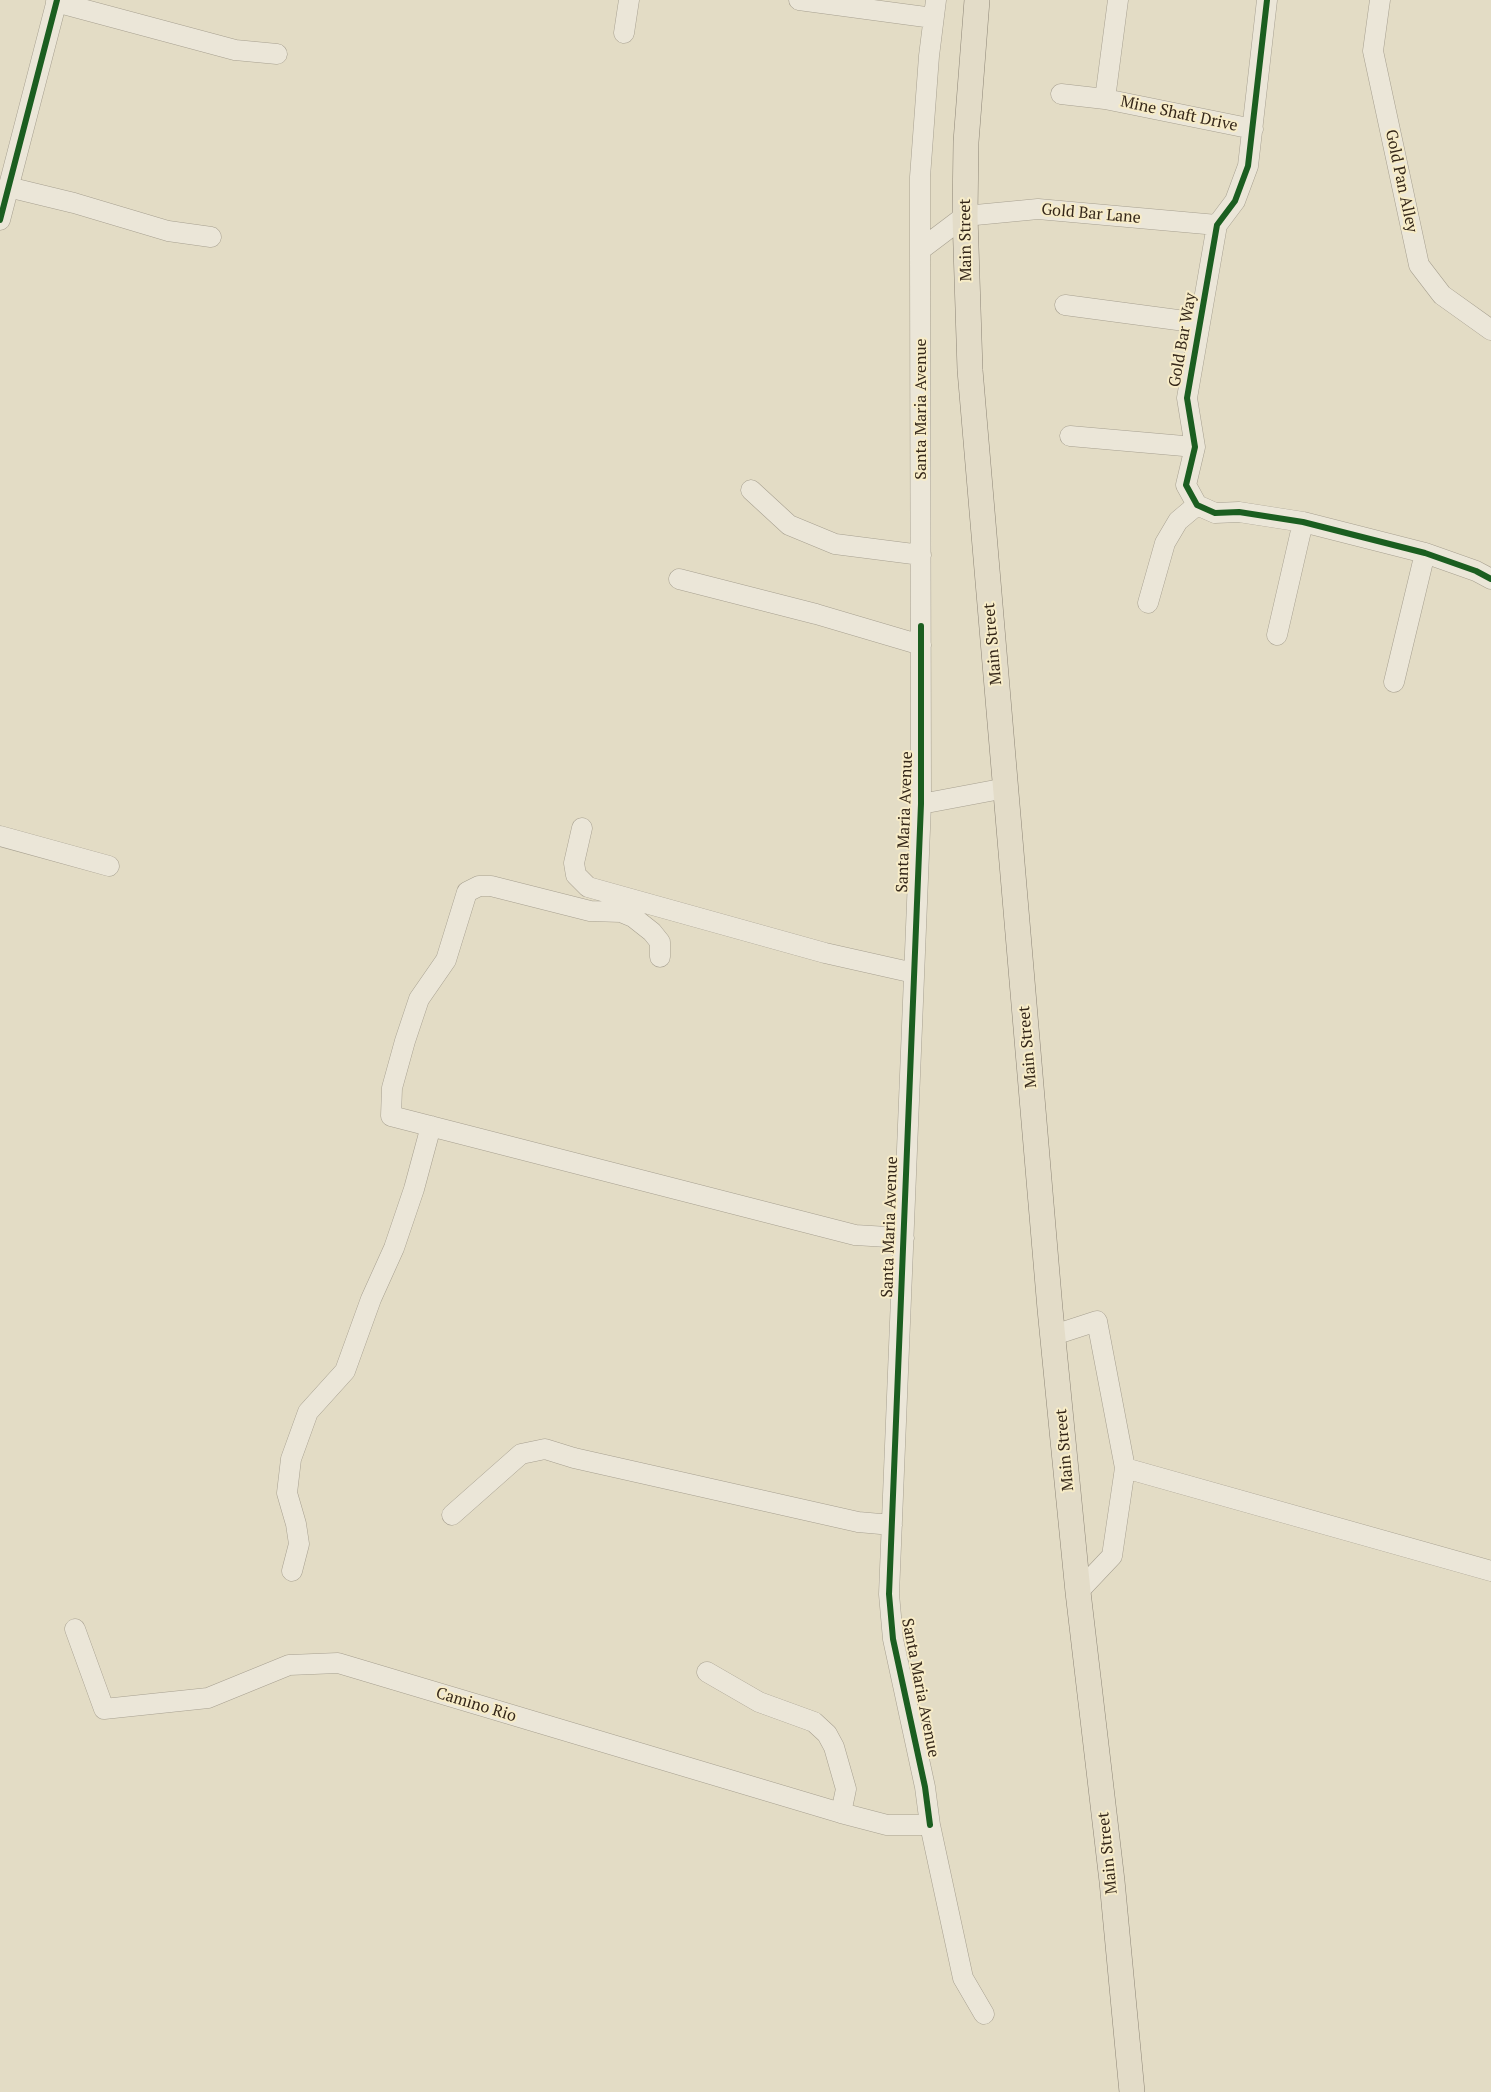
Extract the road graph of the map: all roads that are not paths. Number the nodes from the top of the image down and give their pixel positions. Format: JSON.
{"nodes":[{"id":1,"x":629,"y":0,"type":"edge"},
{"id":2,"x":799,"y":0,"type":"edge"},
{"id":3,"x":977,"y":0,"type":"edge"},
{"id":4,"x":1118,"y":0,"type":"edge"},
{"id":5,"x":1267,"y":0,"type":"edge"},
{"id":6,"x":1380,"y":0,"type":"edge"},
{"id":7,"x":57,"y":1,"type":"edge"},
{"id":8,"x":934,"y":9,"type":"edge"},
{"id":9,"x":624,"y":33,"type":"dead end"},
{"id":10,"x":277,"y":54,"type":"dead end"},
{"id":11,"x":1061,"y":94,"type":"dead end"},
{"id":12,"x":1105,"y":99,"type":"junction"},
{"id":13,"x":1254,"y":130,"type":"junction"},
{"id":14,"x":8,"y":187,"type":"junction"},
{"id":15,"x":965,"y":216,"type":"junction"},
{"id":16,"x":0,"y":220,"type":"edge"},
{"id":17,"x":1217,"y":226,"type":"junction"},
{"id":18,"x":211,"y":236,"type":"dead end"},
{"id":19,"x":920,"y":250,"type":"junction"},
{"id":20,"x":1066,"y":305,"type":"dead end"},
{"id":21,"x":1200,"y":323,"type":"junction"},
{"id":22,"x":1491,"y":330,"type":"edge"},
{"id":23,"x":1070,"y":436,"type":"dead end"},
{"id":24,"x":1195,"y":447,"type":"junction"},
{"id":25,"x":752,"y":490,"type":"dead end"},
{"id":26,"x":1197,"y":505,"type":"junction"},
{"id":27,"x":1303,"y":522,"type":"junction"},
{"id":28,"x":1425,"y":553,"type":"junction"},
{"id":29,"x":921,"y":555,"type":"junction"},
{"id":30,"x":679,"y":579,"type":"dead end"},
{"id":31,"x":1491,"y":579,"type":"edge"},
{"id":32,"x":1148,"y":603,"type":"dead end"},
{"id":33,"x":1277,"y":635,"type":"dead end"},
{"id":34,"x":921,"y":636,"type":"junction"},
{"id":35,"x":1394,"y":682,"type":"dead end"},
{"id":36,"x":1006,"y":788,"type":"junction"},
{"id":37,"x":921,"y":804,"type":"junction"},
{"id":38,"x":582,"y":828,"type":"dead end"},
{"id":39,"x":0,"y":836,"type":"edge"},
{"id":40,"x":109,"y":866,"type":"dead end"},
{"id":41,"x":660,"y":957,"type":"dead end"},
{"id":42,"x":914,"y":973,"type":"junction"},
{"id":43,"x":432,"y":1126,"type":"junction"},
{"id":44,"x":904,"y":1238,"type":"junction"},
{"id":45,"x":1054,"y":1335,"type":"junction"},
{"id":46,"x":1125,"y":1468,"type":"junction"},
{"id":47,"x":452,"y":1515,"type":"dead end"},
{"id":48,"x":892,"y":1525,"type":"junction"},
{"id":49,"x":292,"y":1570,"type":"dead end"},
{"id":50,"x":1491,"y":1571,"type":"edge"},
{"id":51,"x":1078,"y":1592,"type":"junction"},
{"id":52,"x":75,"y":1629,"type":"dead end"},
{"id":53,"x":706,"y":1672,"type":"dead end"},
{"id":54,"x":841,"y":1813,"type":"junction"},
{"id":55,"x":930,"y":1825,"type":"junction"},
{"id":56,"x":984,"y":2014,"type":"dead end"},
{"id":57,"x":1132,"y":2092,"type":"edge"}],
"edges":[{"from":1,"to":9,"type":"street"},
{"from":2,"to":8,"type":"street"},
{"from":3,"to":15,"type":"main road","name":"Main Street"},
{"from":4,"to":12,"type":"street","name":"Mine Shaft Drive"},
{"from":5,"to":13,"type":"street","name":"Gold Bar Way"},
{"from":6,"to":22,"type":"street","name":"Gold Pan Alley"},
{"from":7,"to":10,"type":"street"},
{"from":7,"to":14,"type":"street"},
{"from":8,"to":19,"type":"street","name":"Santa Maria Avenue"},
{"from":11,"to":12,"type":"street","name":"Mine Shaft Drive"},
{"from":12,"to":13,"type":"street","name":"Mine Shaft Drive"},
{"from":13,"to":17,"type":"street","name":"Gold Bar Way"},
{"from":14,"to":16,"type":"street"},
{"from":14,"to":18,"type":"street"},
{"from":15,"to":17,"type":"street","name":"Gold Bar Lane"},
{"from":15,"to":19,"type":"street"},
{"from":15,"to":36,"type":"main road","name":"Main Street"},
{"from":17,"to":21,"type":"street","name":"Gold Bar Way"},
{"from":19,"to":29,"type":"street","name":"Santa Maria Avenue"},
{"from":20,"to":21,"type":"street"},
{"from":21,"to":24,"type":"street","name":"Gold Bar Way"},
{"from":23,"to":24,"type":"street"},
{"from":24,"to":26,"type":"street","name":"Gold Bar Way"},
{"from":25,"to":29,"type":"street"},
{"from":26,"to":27,"type":"street"},
{"from":26,"to":32,"type":"street"},
{"from":27,"to":28,"type":"street"},
{"from":27,"to":33,"type":"street"},
{"from":28,"to":31,"type":"street"},
{"from":28,"to":35,"type":"street"},
{"from":29,"to":34,"type":"street","name":"Santa Maria Avenue"},
{"from":30,"to":34,"type":"street"},
{"from":34,"to":37,"type":"street","name":"Santa Maria Avenue"},
{"from":36,"to":37,"type":"street","name":"Santa Maria Avenue"},
{"from":36,"to":45,"type":"main road","name":"Main Street"},
{"from":37,"to":42,"type":"street","name":"Santa Maria Avenue"},
{"from":38,"to":42,"type":"street"},
{"from":39,"to":40,"type":"street"},
{"from":41,"to":43,"type":"street"},
{"from":42,"to":44,"type":"street","name":"Santa Maria Avenue"},
{"from":43,"to":44,"type":"street"},
{"from":43,"to":49,"type":"street"},
{"from":44,"to":48,"type":"street","name":"Santa Maria Avenue"},
{"from":45,"to":46,"type":"street"},
{"from":45,"to":51,"type":"main road","name":"Main Street"},
{"from":46,"to":50,"type":"street"},
{"from":46,"to":51,"type":"street"},
{"from":47,"to":48,"type":"street"},
{"from":48,"to":55,"type":"street","name":"Santa Maria Avenue"},
{"from":51,"to":57,"type":"main road","name":"Main Street"},
{"from":52,"to":54,"type":"street","name":"Camino Rio"},
{"from":53,"to":54,"type":"street"},
{"from":54,"to":55,"type":"street","name":"Camino Rio"},
{"from":55,"to":56,"type":"street","name":"Santa Maria Avenue"}]}
